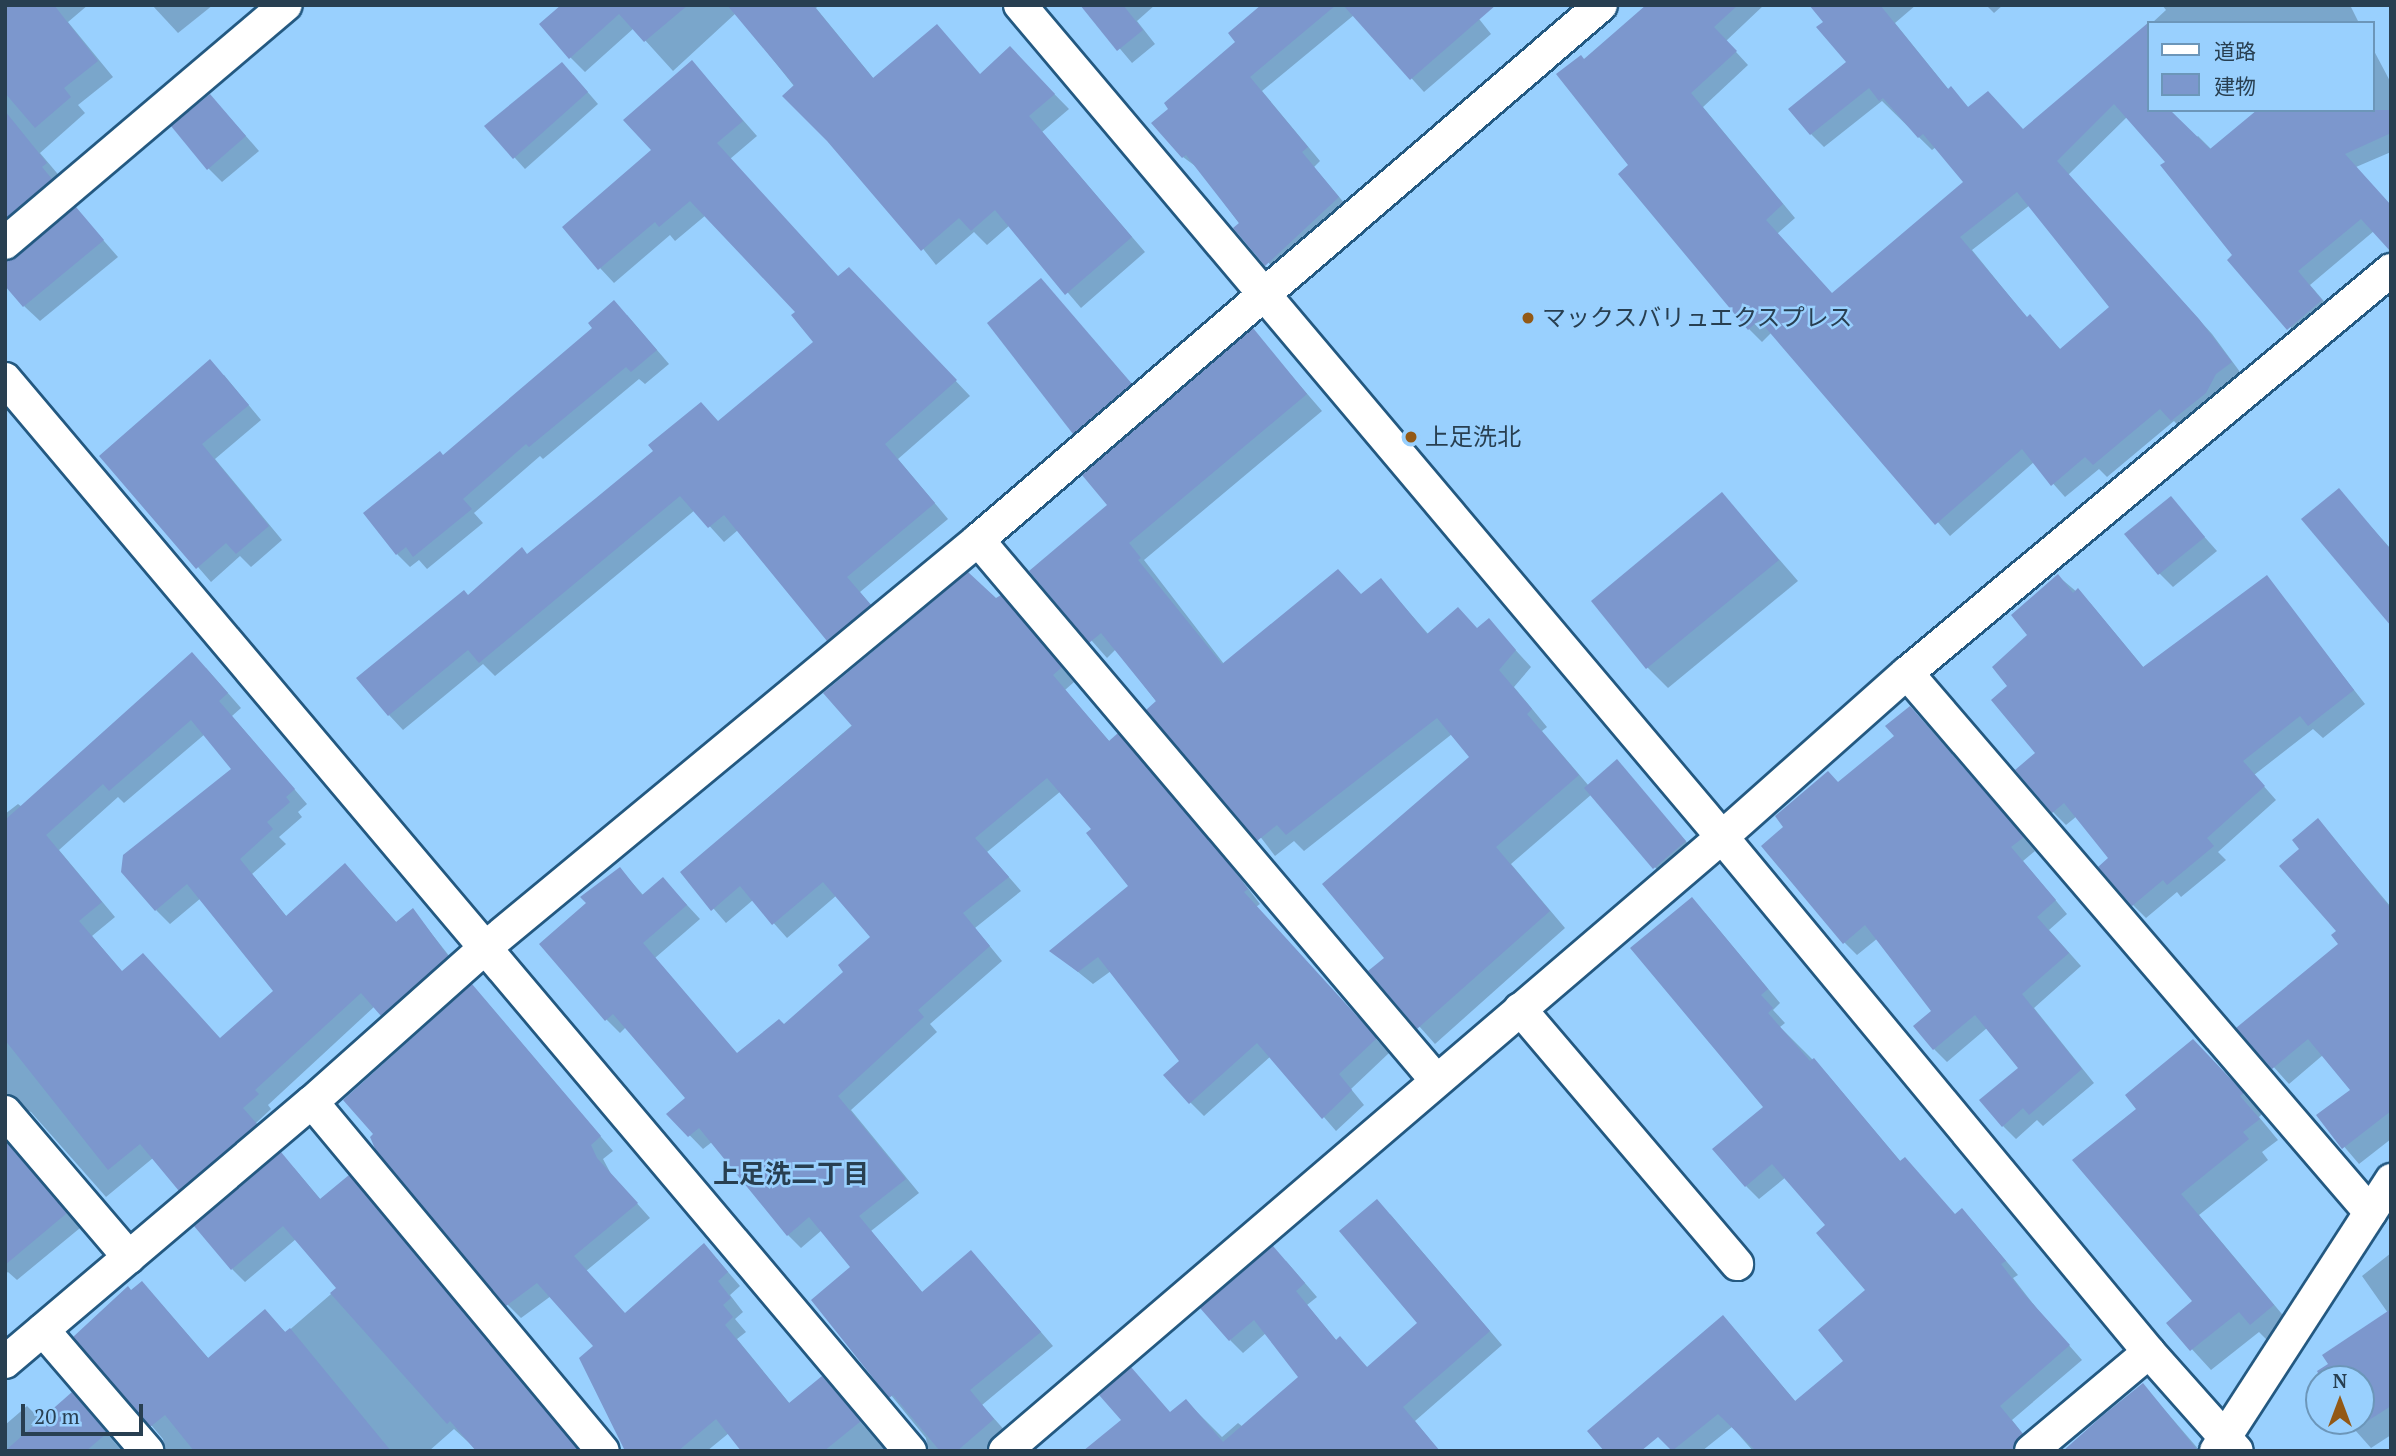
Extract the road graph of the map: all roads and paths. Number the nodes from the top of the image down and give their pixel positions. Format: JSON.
{"nodes":[{"id":1,"x":286,"y":5,"type":"edge"},
{"id":2,"x":1020,"y":5,"type":"edge"},
{"id":3,"x":1601,"y":5,"type":"edge"},
{"id":4,"x":5,"y":243,"type":"edge"},
{"id":5,"x":2391,"y":270,"type":"edge"},
{"id":6,"x":1263,"y":293,"type":"junction"},
{"id":7,"x":5,"y":379,"type":"edge"},
{"id":8,"x":978,"y":540,"type":"junction"},
{"id":9,"x":1907,"y":673,"type":"junction"},
{"id":10,"x":1722,"y":837,"type":"junction"},
{"id":11,"x":485,"y":948,"type":"junction"},
{"id":12,"x":1520,"y":1009,"type":"junction"},
{"id":13,"x":1437,"y":1080,"type":"junction"},
{"id":14,"x":312,"y":1102,"type":"junction"},
{"id":15,"x":5,"y":1112,"type":"edge"},
{"id":16,"x":2391,"y":1180,"type":"edge"},
{"id":17,"x":2370,"y":1212,"type":"junction"},
{"id":18,"x":129,"y":1257,"type":"junction"},
{"id":19,"x":1737,"y":1264,"type":"dead end"},
{"id":20,"x":43,"y":1330,"type":"junction"},
{"id":21,"x":2149,"y":1352,"type":"junction"},
{"id":22,"x":5,"y":1362,"type":"edge"},
{"id":23,"x":2226,"y":1446,"type":"edge"},
{"id":24,"x":146,"y":1451,"type":"edge"},
{"id":25,"x":603,"y":1451,"type":"edge"},
{"id":26,"x":910,"y":1451,"type":"edge"},
{"id":27,"x":1004,"y":1451,"type":"edge"},
{"id":28,"x":2031,"y":1451,"type":"edge"}],
"edges":[{"from":1,"to":4,"type":"street"},
{"from":2,"to":6,"type":"street"},
{"from":3,"to":6,"type":"street"},
{"from":5,"to":9,"type":"street"},
{"from":6,"to":8,"type":"street"},
{"from":6,"to":10,"type":"street"},
{"from":7,"to":11,"type":"street"},
{"from":8,"to":11,"type":"street"},
{"from":8,"to":13,"type":"street"},
{"from":9,"to":10,"type":"street"},
{"from":9,"to":17,"type":"street"},
{"from":10,"to":12,"type":"street"},
{"from":10,"to":21,"type":"street"},
{"from":11,"to":14,"type":"street"},
{"from":11,"to":26,"type":"street"},
{"from":12,"to":13,"type":"street"},
{"from":12,"to":19,"type":"street"},
{"from":13,"to":27,"type":"street"},
{"from":14,"to":18,"type":"street"},
{"from":14,"to":25,"type":"street"},
{"from":15,"to":18,"type":"street"},
{"from":16,"to":17,"type":"street"},
{"from":17,"to":23,"type":"street"},
{"from":18,"to":20,"type":"street"},
{"from":20,"to":22,"type":"street"},
{"from":20,"to":24,"type":"street"},
{"from":21,"to":23,"type":"street"},
{"from":21,"to":28,"type":"street"}]}
